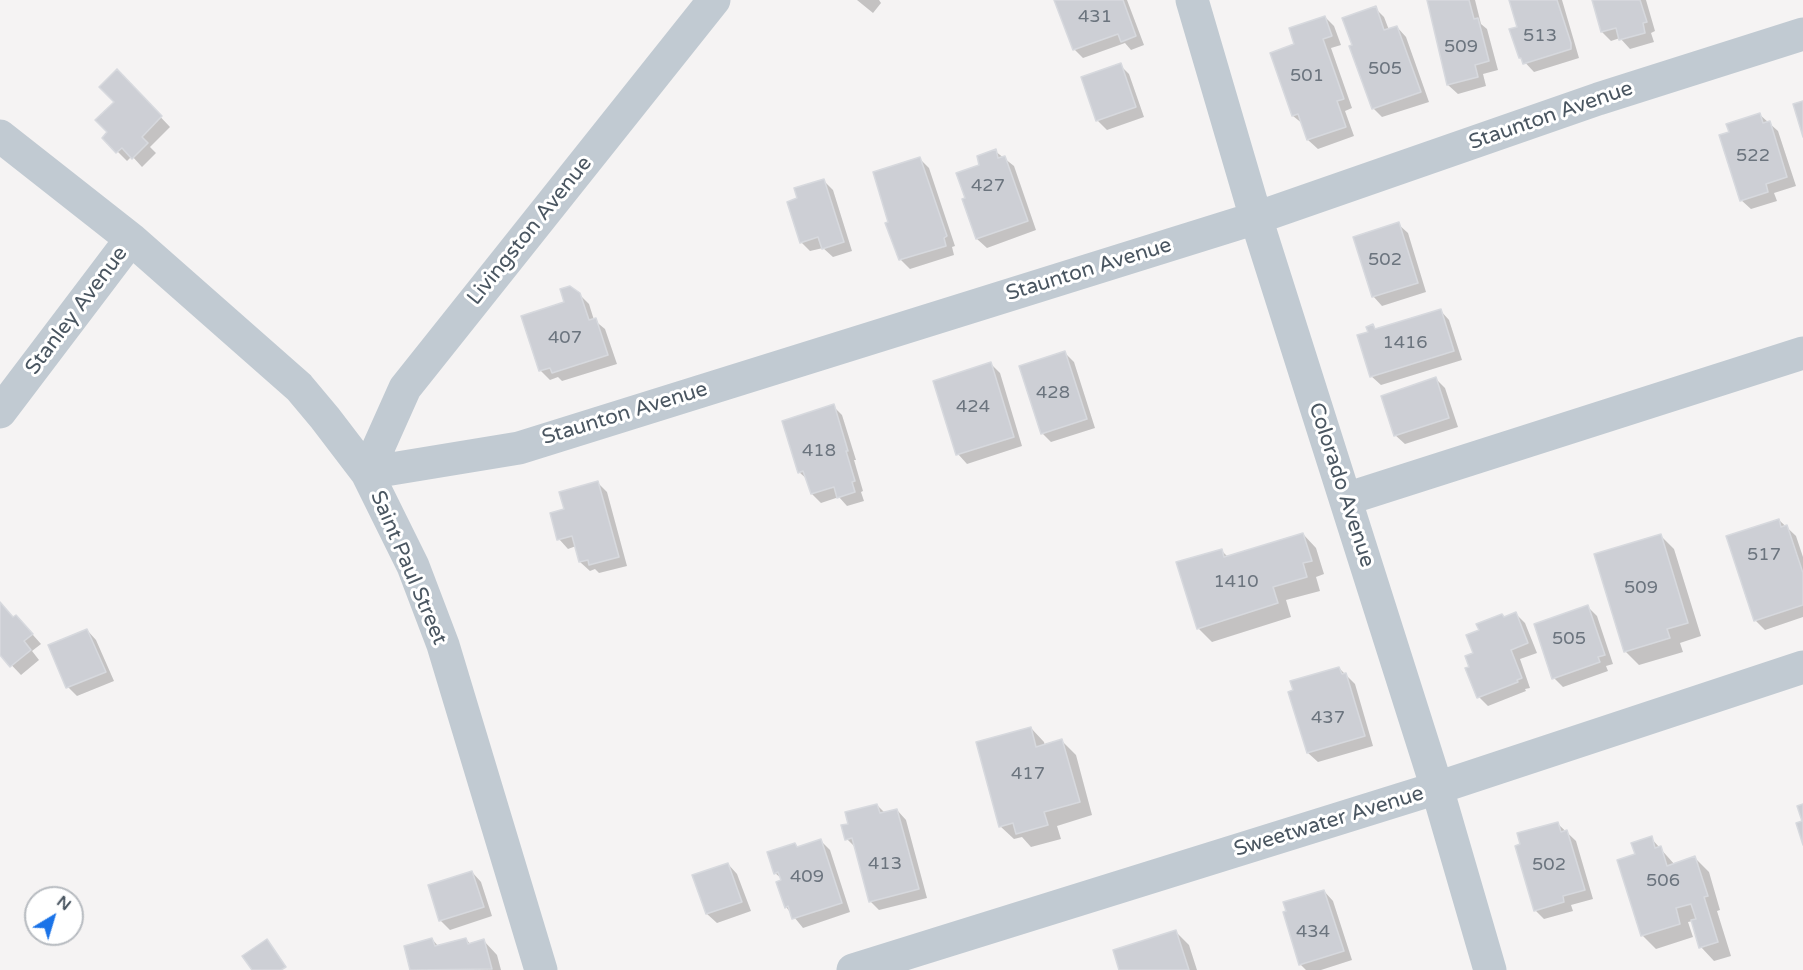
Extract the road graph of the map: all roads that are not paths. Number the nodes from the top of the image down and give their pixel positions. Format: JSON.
{"nodes":[{"id":1,"x":714,"y":0,"type":"edge"},
{"id":2,"x":1192,"y":0,"type":"edge"},
{"id":3,"x":1803,"y":34,"type":"edge"},
{"id":4,"x":0,"y":136,"type":"edge"},
{"id":5,"x":1256,"y":218,"type":"junction"},
{"id":6,"x":131,"y":239,"type":"junction"},
{"id":7,"x":1803,"y":353,"type":"edge"},
{"id":8,"x":0,"y":411,"type":"edge"},
{"id":9,"x":367,"y":473,"type":"junction"},
{"id":10,"x":1346,"y":499,"type":"junction"},
{"id":11,"x":1803,"y":667,"type":"edge"},
{"id":12,"x":1437,"y":788,"type":"junction"},
{"id":13,"x":542,"y":970,"type":"edge"},
{"id":14,"x":853,"y":970,"type":"edge"},
{"id":15,"x":1490,"y":970,"type":"edge"}],
"edges":[{"from":1,"to":9,"type":"street","name":"Livingston Avenue"},
{"from":2,"to":5,"type":"street","name":"Colorado Avenue"},
{"from":3,"to":5,"type":"street","name":"Staunton Avenue"},
{"from":4,"to":6,"type":"street","name":"Saint Paul Street"},
{"from":5,"to":9,"type":"street","name":"Staunton Avenue"},
{"from":5,"to":10,"type":"street","name":"Colorado Avenue"},
{"from":6,"to":8,"type":"street","name":"Stanley Avenue"},
{"from":6,"to":9,"type":"street","name":"Saint Paul Street"},
{"from":7,"to":10,"type":"street"},
{"from":9,"to":13,"type":"street","name":"Saint Paul Street"},
{"from":10,"to":12,"type":"street","name":"Colorado Avenue"},
{"from":11,"to":12,"type":"street","name":"Sweetwater Avenue"},
{"from":12,"to":14,"type":"street","name":"Sweetwater Avenue"},
{"from":12,"to":15,"type":"street","name":"Colorado Avenue"}]}
